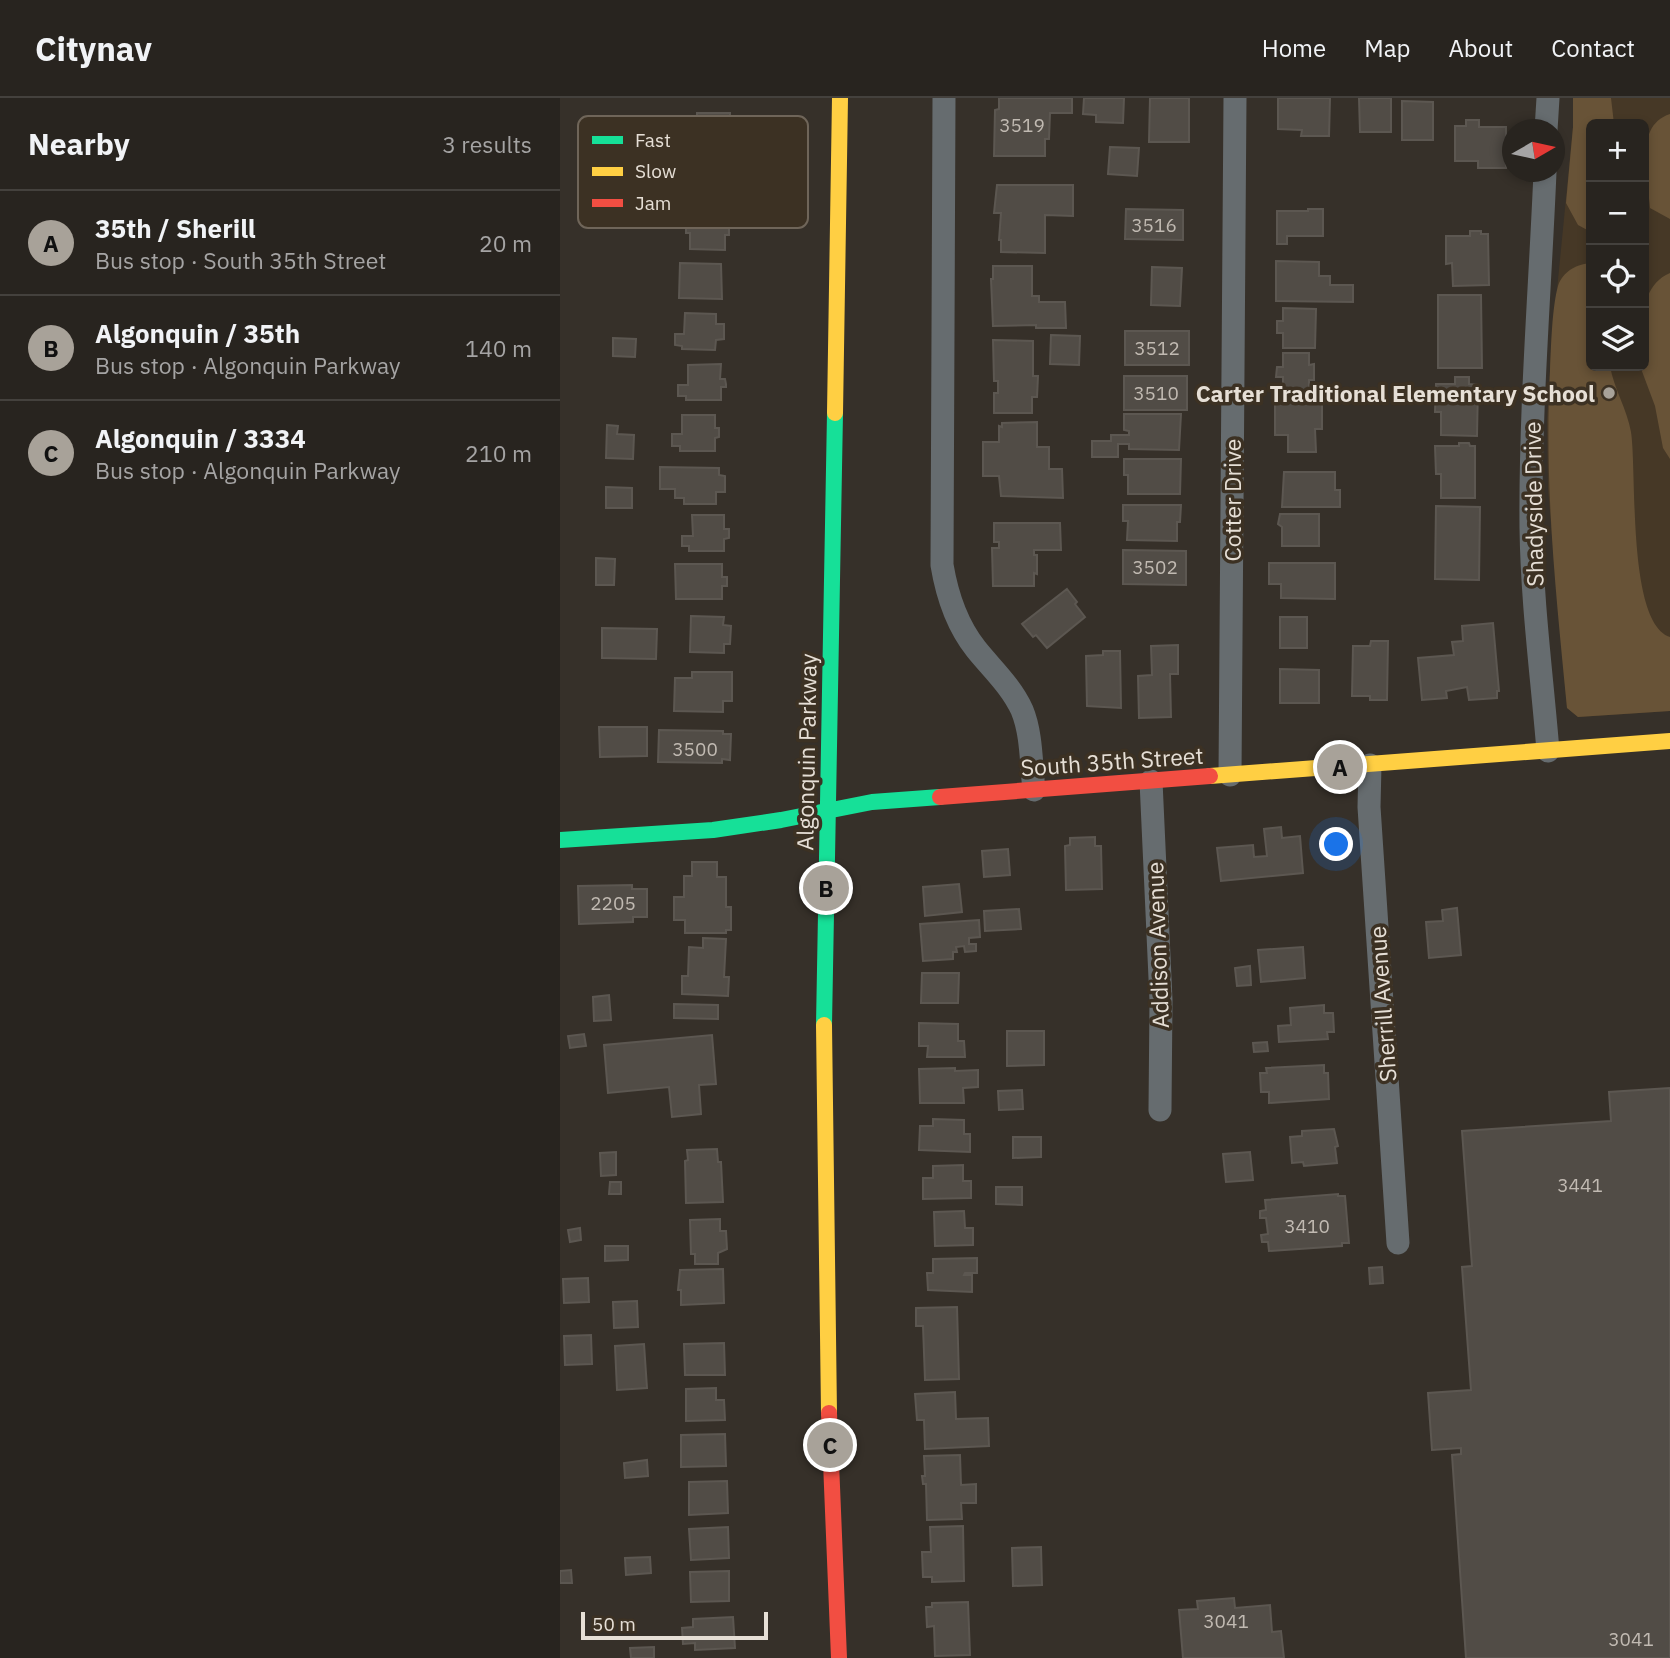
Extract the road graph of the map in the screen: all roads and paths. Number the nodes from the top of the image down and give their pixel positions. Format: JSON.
{"nodes":[{"id":1,"x":840,"y":98,"type":"edge"},
{"id":2,"x":944,"y":98,"type":"edge"},
{"id":3,"x":1235,"y":98,"type":"edge"},
{"id":4,"x":1548,"y":98,"type":"edge"},
{"id":5,"x":1547,"y":119,"type":"edge"},
{"id":6,"x":1544,"y":182,"type":"edge"},
{"id":7,"x":1670,"y":741,"type":"edge"},
{"id":8,"x":1548,"y":751,"type":"junction"},
{"id":9,"x":1370,"y":765,"type":"junction"},
{"id":10,"x":1230,"y":775,"type":"junction"},
{"id":11,"x":1151,"y":781,"type":"junction"},
{"id":12,"x":1034,"y":790,"type":"junction"},
{"id":13,"x":827,"y":812,"type":"junction"},
{"id":14,"x":560,"y":840,"type":"edge"},
{"id":15,"x":1160,"y":1110,"type":"dead end"},
{"id":16,"x":1398,"y":1243,"type":"dead end"},
{"id":17,"x":839,"y":1658,"type":"edge"}],
"edges":[{"from":1,"to":13,"type":"main road","name":"Algonquin Parkway"},
{"from":2,"to":12,"type":"street"},
{"from":3,"to":10,"type":"street","name":"Cotter Drive"},
{"from":4,"to":5,"type":"street"},
{"from":6,"to":8,"type":"street","name":"Shadyside Drive"},
{"from":7,"to":8,"type":"main road","name":"South 35th Street"},
{"from":8,"to":9,"type":"main road","name":"South 35th Street"},
{"from":9,"to":10,"type":"main road","name":"South 35th Street"},
{"from":9,"to":16,"type":"street","name":"Sherrill Avenue"},
{"from":10,"to":11,"type":"main road","name":"South 35th Street"},
{"from":11,"to":12,"type":"main road","name":"South 35th Street"},
{"from":11,"to":15,"type":"street","name":"Addison Avenue"},
{"from":12,"to":13,"type":"main road","name":"South 35th Street"},
{"from":13,"to":14,"type":"main road","name":"South 35th Street"},
{"from":13,"to":17,"type":"main road","name":"Algonquin Parkway"}]}
